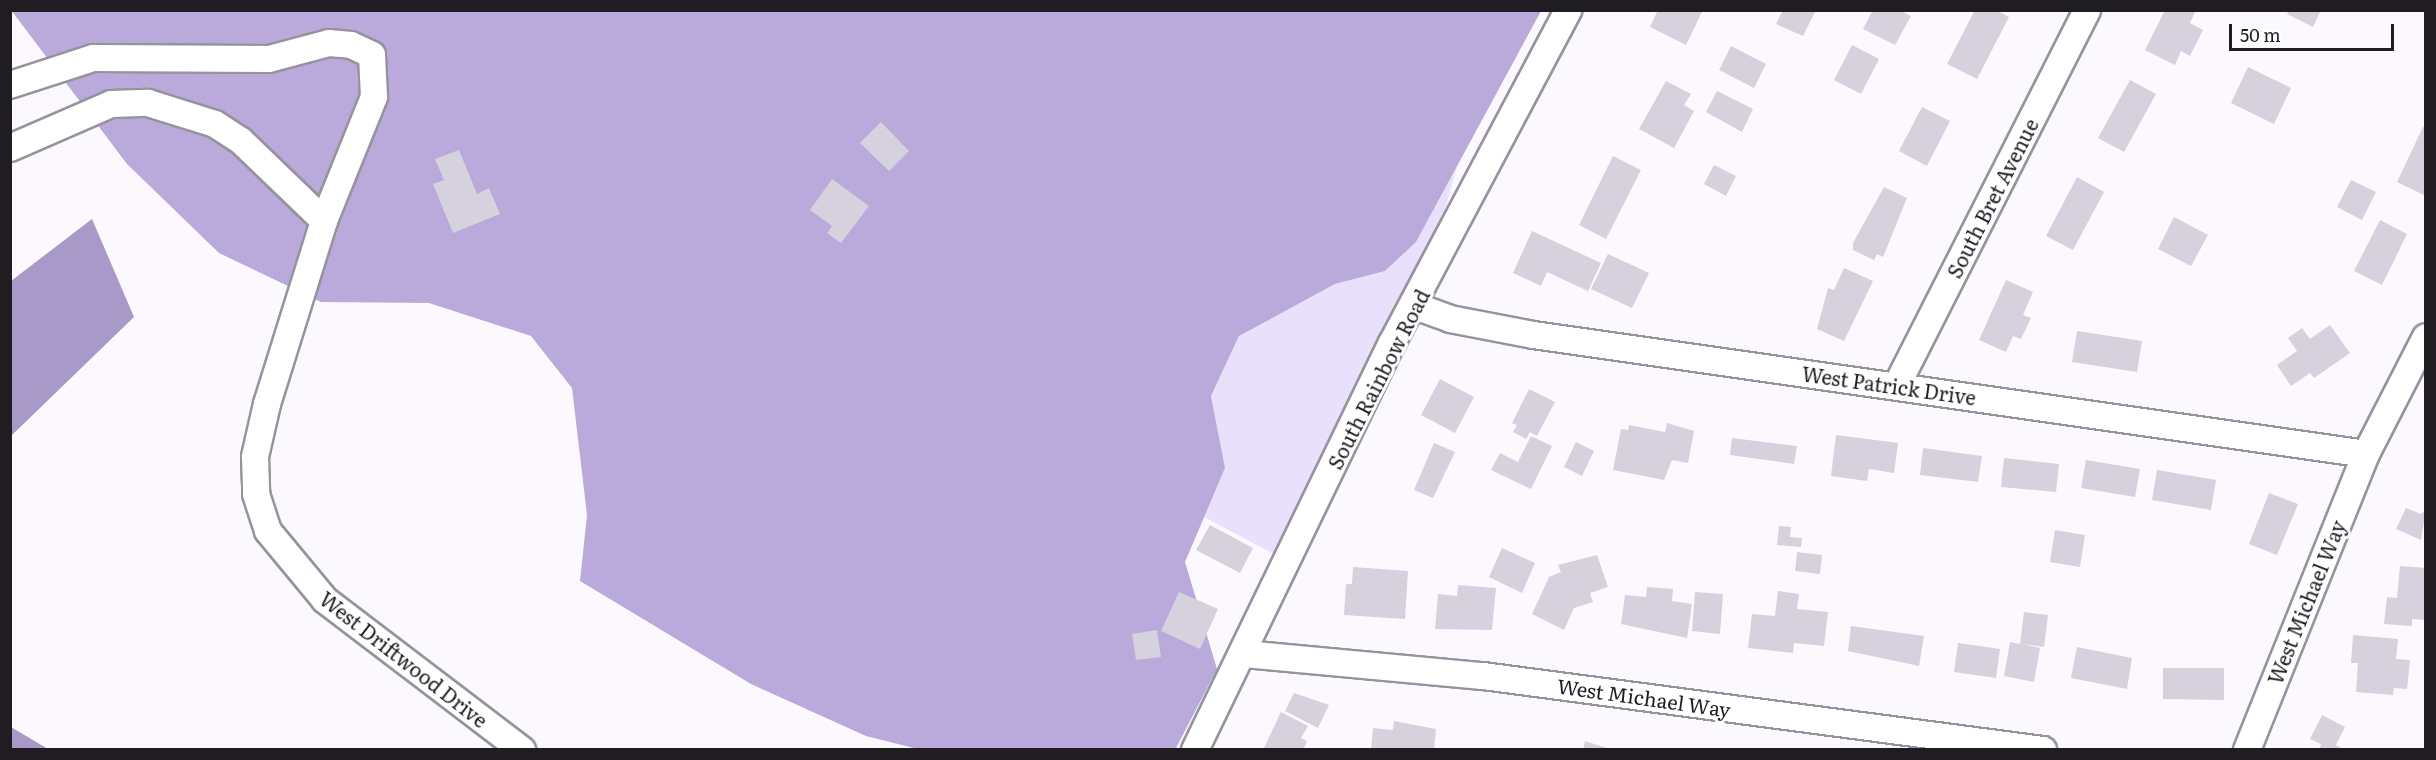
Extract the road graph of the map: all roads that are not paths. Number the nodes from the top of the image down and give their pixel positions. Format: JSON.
{"nodes":[{"id":1,"x":1568,"y":10,"type":"edge"},
{"id":2,"x":2087,"y":10,"type":"edge"},
{"id":3,"x":10,"y":85,"type":"edge"},
{"id":4,"x":10,"y":148,"type":"edge"},
{"id":5,"x":324,"y":221,"type":"junction"},
{"id":6,"x":1415,"y":306,"type":"junction"},
{"id":7,"x":2426,"y":337,"type":"edge"},
{"id":8,"x":1897,"y":385,"type":"junction"},
{"id":9,"x":2366,"y":454,"type":"junction"},
{"id":10,"x":1244,"y":654,"type":"junction"},
{"id":11,"x":522,"y":750,"type":"edge"},
{"id":12,"x":1194,"y":750,"type":"edge"},
{"id":13,"x":2043,"y":750,"type":"edge"},
{"id":14,"x":2247,"y":750,"type":"edge"}],
"edges":[{"from":1,"to":6,"type":"street","name":"South Rainbow Road"},
{"from":2,"to":8,"type":"street","name":"South Bret Avenue"},
{"from":3,"to":5,"type":"street","name":"West Driftwood Drive"},
{"from":4,"to":5,"type":"street"},
{"from":5,"to":11,"type":"street","name":"West Driftwood Drive"},
{"from":6,"to":8,"type":"street","name":"West Patrick Drive"},
{"from":6,"to":10,"type":"street","name":"South Rainbow Road"},
{"from":7,"to":9,"type":"street","name":"West Michael Way"},
{"from":8,"to":9,"type":"street","name":"West Patrick Drive"},
{"from":9,"to":14,"type":"street","name":"West Michael Way"},
{"from":10,"to":12,"type":"street","name":"South Rainbow Road"},
{"from":10,"to":13,"type":"street","name":"West Michael Way"}]}
